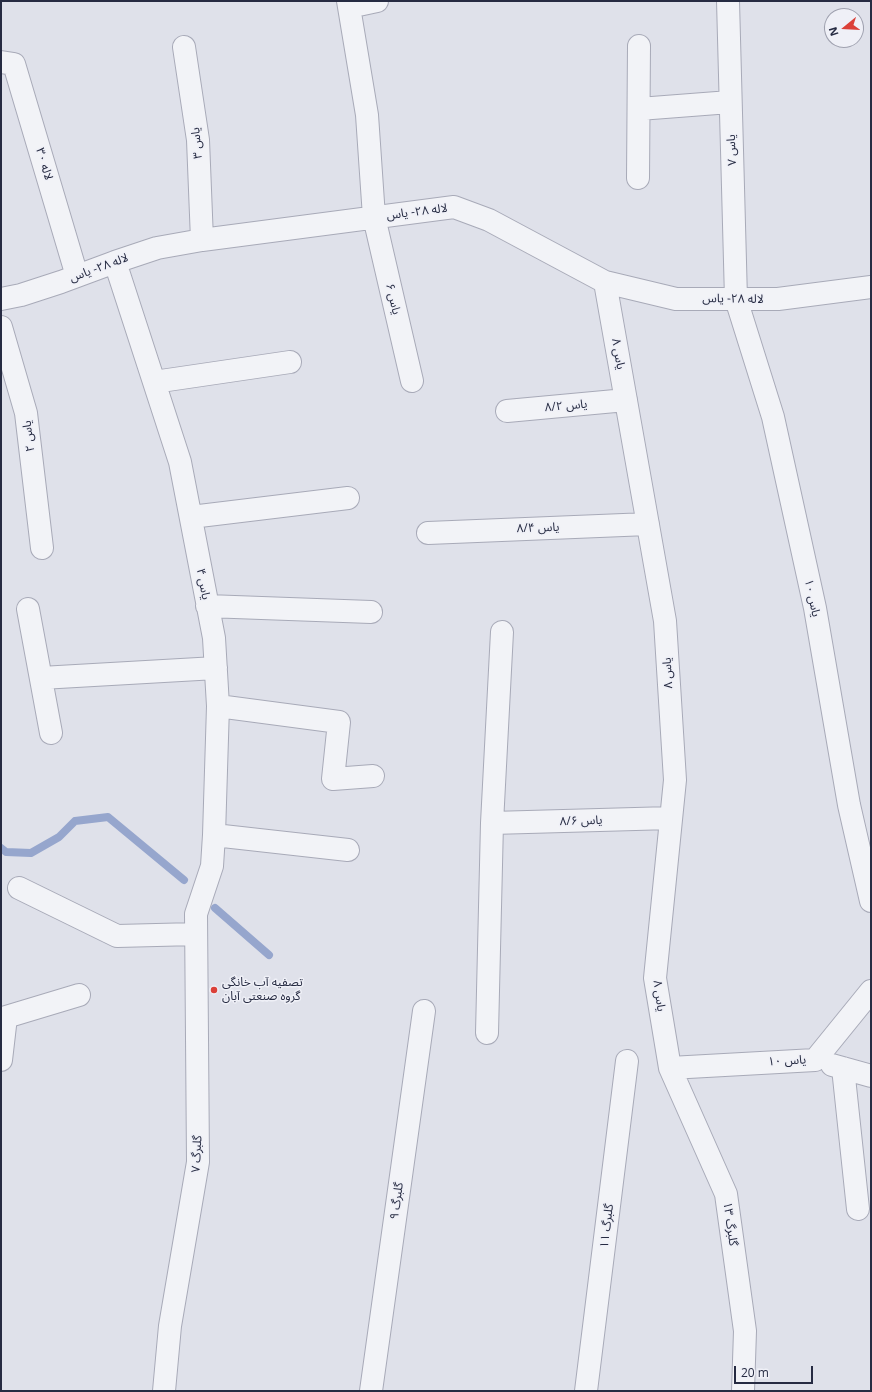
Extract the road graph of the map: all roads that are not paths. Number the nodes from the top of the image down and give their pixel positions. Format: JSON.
{"nodes":[{"id":1,"x":377,"y":1,"type":"edge"},
{"id":2,"x":728,"y":1,"type":"edge"},
{"id":3,"x":348,"y":4,"type":"edge"},
{"id":4,"x":639,"y":46,"type":"dead end"},
{"id":5,"x":184,"y":47,"type":"dead end"},
{"id":6,"x":1,"y":62,"type":"edge"},
{"id":7,"x":730,"y":102,"type":"junction"},
{"id":8,"x":639,"y":109,"type":"junction"},
{"id":9,"x":638,"y":178,"type":"dead end"},
{"id":10,"x":374,"y":217,"type":"junction"},
{"id":11,"x":202,"y":240,"type":"junction"},
{"id":12,"x":116,"y":262,"type":"junction"},
{"id":13,"x":77,"y":276,"type":"junction"},
{"id":14,"x":605,"y":282,"type":"junction"},
{"id":15,"x":871,"y":287,"type":"edge"},
{"id":16,"x":1,"y":299,"type":"edge"},
{"id":17,"x":736,"y":299,"type":"junction"},
{"id":18,"x":1,"y":327,"type":"edge"},
{"id":19,"x":290,"y":362,"type":"dead end"},
{"id":20,"x":412,"y":381,"type":"dead end"},
{"id":21,"x":154,"y":382,"type":"junction"},
{"id":22,"x":626,"y":400,"type":"junction"},
{"id":23,"x":507,"y":411,"type":"dead end"},
{"id":24,"x":348,"y":498,"type":"dead end"},
{"id":25,"x":191,"y":517,"type":"junction"},
{"id":26,"x":648,"y":524,"type":"junction"},
{"id":27,"x":428,"y":533,"type":"dead end"},
{"id":28,"x":42,"y":548,"type":"dead end"},
{"id":29,"x":208,"y":606,"type":"junction"},
{"id":30,"x":28,"y":609,"type":"dead end"},
{"id":31,"x":371,"y":612,"type":"dead end"},
{"id":32,"x":502,"y":632,"type":"dead end"},
{"id":33,"x":216,"y":668,"type":"junction"},
{"id":34,"x":41,"y":678,"type":"junction"},
{"id":35,"x":218,"y":706,"type":"junction"},
{"id":36,"x":51,"y":733,"type":"dead end"},
{"id":37,"x":373,"y":776,"type":"dead end"},
{"id":38,"x":671,"y":818,"type":"junction"},
{"id":39,"x":492,"y":824,"type":"junction"},
{"id":40,"x":214,"y":835,"type":"junction"},
{"id":41,"x":348,"y":850,"type":"dead end"},
{"id":42,"x":20,"y":888,"type":"dead end"},
{"id":43,"x":871,"y":902,"type":"edge"},
{"id":44,"x":196,"y":924,"type":"junction"},
{"id":45,"x":871,"y":991,"type":"edge"},
{"id":46,"x":79,"y":995,"type":"dead end"},
{"id":47,"x":424,"y":1011,"type":"dead end"},
{"id":48,"x":488,"y":1033,"type":"dead end"},
{"id":49,"x":1,"y":1060,"type":"edge"},
{"id":50,"x":815,"y":1060,"type":"junction"},
{"id":51,"x":627,"y":1061,"type":"dead end"},
{"id":52,"x":670,"y":1068,"type":"junction"},
{"id":53,"x":843,"y":1068,"type":"junction"},
{"id":54,"x":871,"y":1076,"type":"edge"},
{"id":55,"x":858,"y":1209,"type":"dead end"},
{"id":56,"x":164,"y":1391,"type":"edge"},
{"id":57,"x":371,"y":1391,"type":"edge"},
{"id":58,"x":586,"y":1391,"type":"edge"},
{"id":59,"x":743,"y":1391,"type":"edge"}],
"edges":[{"from":1,"to":3,"type":"street"},
{"from":2,"to":7,"type":"street","name":"یاس ۷"},
{"from":3,"to":10,"type":"street","name":"یاس ۶"},
{"from":4,"to":8,"type":"street"},
{"from":5,"to":11,"type":"street","name":"یاس ۳"},
{"from":6,"to":13,"type":"street","name":"لاله ۳۰"},
{"from":7,"to":8,"type":"street"},
{"from":7,"to":17,"type":"street","name":"یاس ۷"},
{"from":8,"to":9,"type":"street"},
{"from":10,"to":11,"type":"street","name":"لاله ۲۸- یاس"},
{"from":10,"to":14,"type":"street","name":"لاله ۲۸- یاس"},
{"from":10,"to":20,"type":"street","name":"یاس ۶"},
{"from":11,"to":12,"type":"street","name":"لاله ۲۸- یاس"},
{"from":12,"to":13,"type":"street","name":"لاله ۲۸- یاس"},
{"from":12,"to":21,"type":"street","name":"یاس ۴"},
{"from":13,"to":16,"type":"street","name":"لاله ۲۸- یاس"},
{"from":14,"to":17,"type":"street","name":"لاله ۲۸- یاس"},
{"from":14,"to":22,"type":"street","name":"یاس ۸"},
{"from":15,"to":17,"type":"street","name":"لاله ۲۸- یاس"},
{"from":17,"to":43,"type":"street","name":"یاس ۱۰"},
{"from":18,"to":28,"type":"street","name":"یاس ۲"},
{"from":19,"to":21,"type":"street"},
{"from":21,"to":25,"type":"street","name":"یاس ۴"},
{"from":22,"to":23,"type":"street","name":"یاس ۸/۲"},
{"from":22,"to":26,"type":"street","name":"یاس ۸"},
{"from":24,"to":25,"type":"street"},
{"from":25,"to":29,"type":"street","name":"یاس ۴"},
{"from":26,"to":27,"type":"street","name":"یاس ۸/۴"},
{"from":26,"to":38,"type":"street","name":"یاس ۸"},
{"from":29,"to":31,"type":"street"},
{"from":29,"to":33,"type":"street","name":"یاس ۴"},
{"from":30,"to":34,"type":"street"},
{"from":32,"to":39,"type":"street"},
{"from":33,"to":34,"type":"street"},
{"from":33,"to":35,"type":"street","name":"یاس ۴"},
{"from":34,"to":36,"type":"street"},
{"from":35,"to":37,"type":"street"},
{"from":35,"to":40,"type":"street","name":"یاس ۴"},
{"from":38,"to":39,"type":"street","name":"یاس ۸/۶"},
{"from":38,"to":52,"type":"street","name":"یاس ۸"},
{"from":39,"to":48,"type":"street"},
{"from":40,"to":41,"type":"street"},
{"from":40,"to":44,"type":"street","name":"یاس ۴"},
{"from":42,"to":44,"type":"street"},
{"from":44,"to":56,"type":"street","name":"گلبرگ ۷"},
{"from":45,"to":50,"type":"street","name":"یاس ۱۰"},
{"from":46,"to":49,"type":"street"},
{"from":47,"to":57,"type":"street","name":"گلبرگ ۹"},
{"from":50,"to":52,"type":"street","name":"یاس ۱۰"},
{"from":50,"to":53,"type":"street"},
{"from":51,"to":58,"type":"street","name":"گلبرگ ۱۱"},
{"from":52,"to":59,"type":"street","name":"گلبرگ ۱۳"},
{"from":53,"to":54,"type":"street"},
{"from":53,"to":55,"type":"street"}]}
